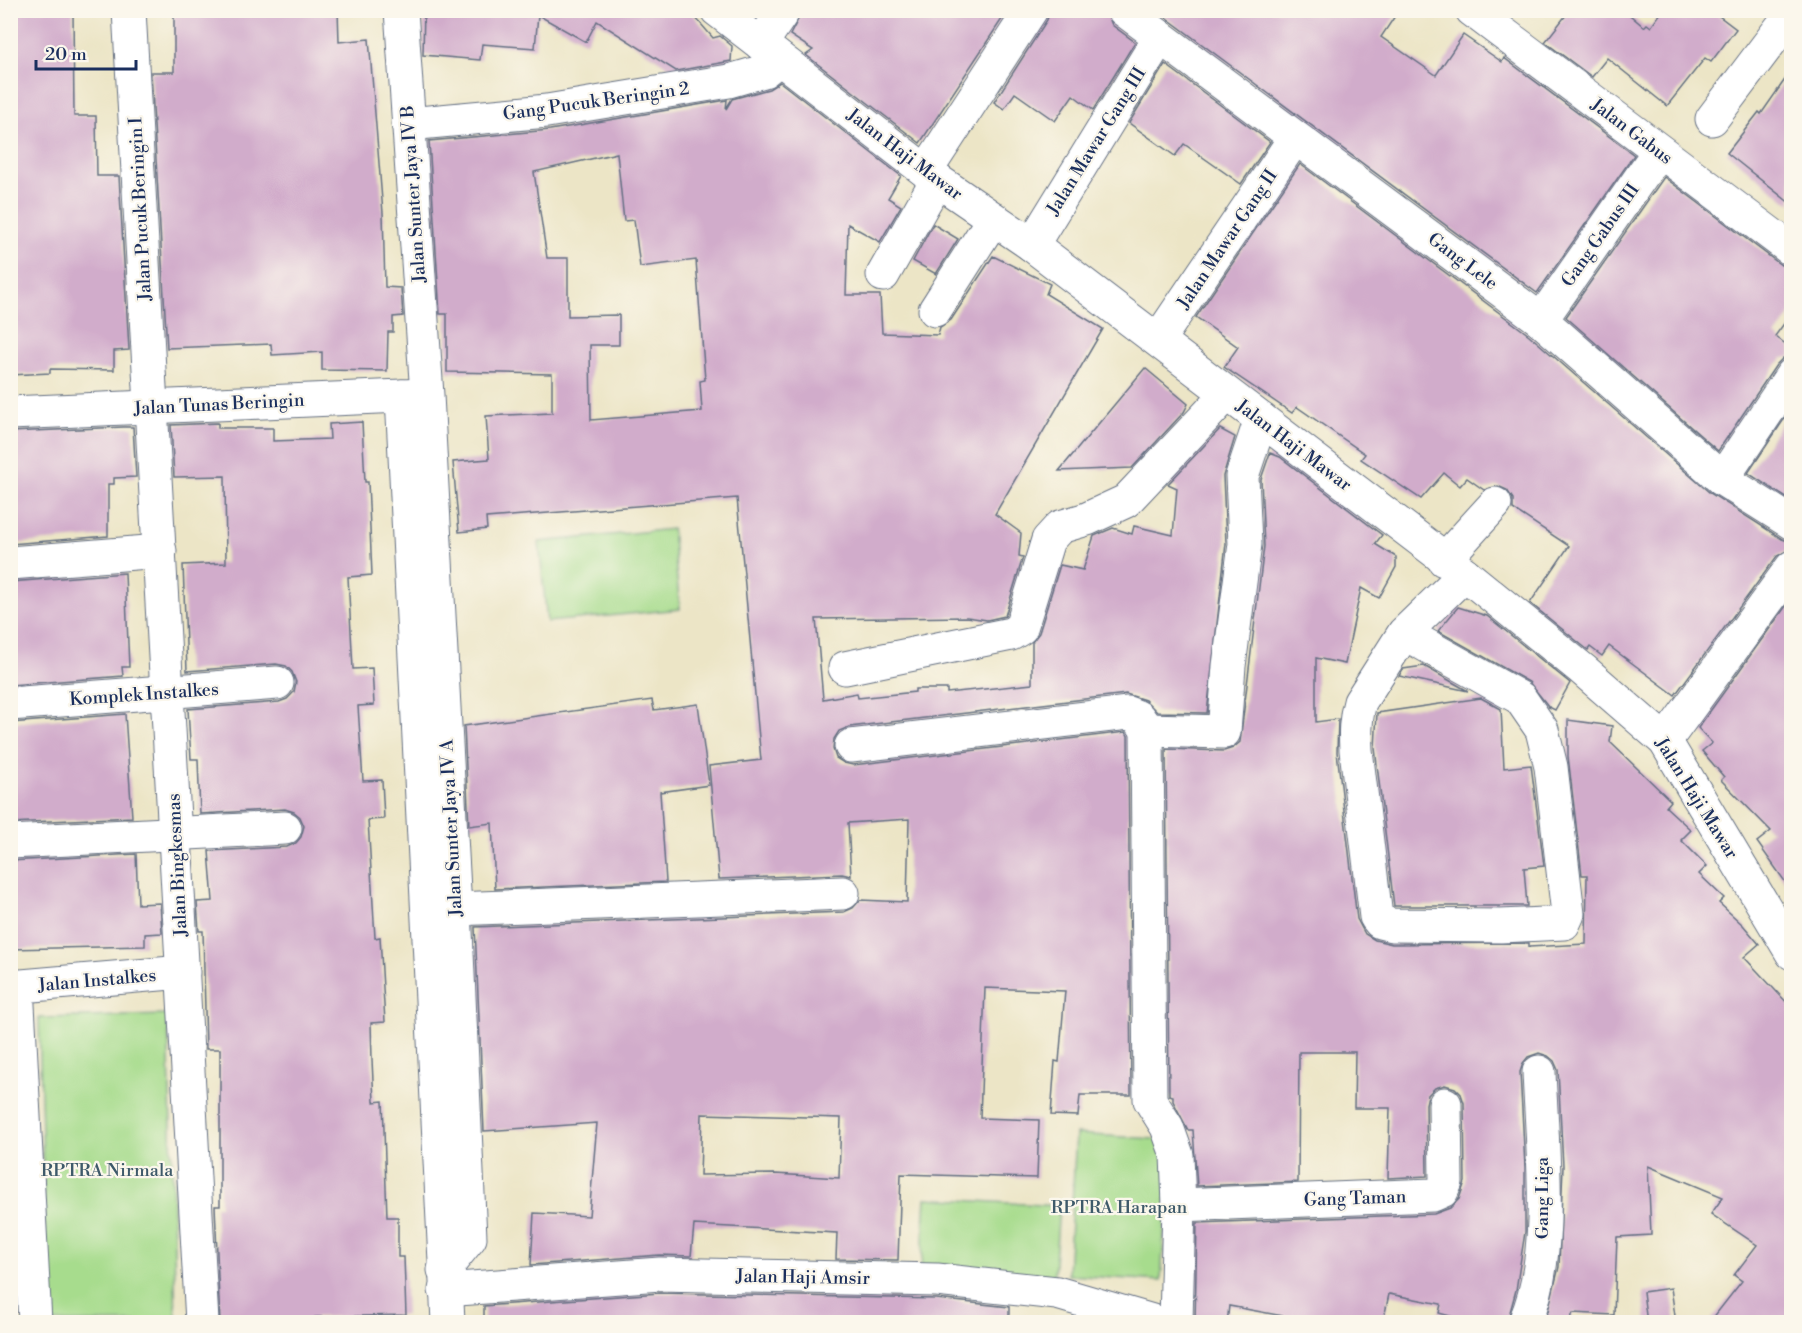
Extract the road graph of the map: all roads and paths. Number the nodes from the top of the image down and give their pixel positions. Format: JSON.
{"nodes":[{"id":1,"x":129,"y":10,"type":"edge"},
{"id":2,"x":401,"y":10,"type":"edge"},
{"id":3,"x":717,"y":10,"type":"edge"},
{"id":4,"x":784,"y":10,"type":"edge"},
{"id":5,"x":1031,"y":10,"type":"edge"},
{"id":6,"x":1124,"y":10,"type":"edge"},
{"id":7,"x":1472,"y":10,"type":"edge"},
{"id":8,"x":1791,"y":13,"type":"edge"},
{"id":9,"x":1160,"y":37,"type":"junction"},
{"id":10,"x":770,"y":51,"type":"junction"},
{"id":11,"x":1712,"y":119,"type":"dead end"},
{"id":12,"x":408,"y":124,"type":"junction"},
{"id":13,"x":1295,"y":138,"type":"junction"},
{"id":14,"x":1659,"y":151,"type":"junction"},
{"id":15,"x":931,"y":176,"type":"junction"},
{"id":16,"x":993,"y":219,"type":"junction"},
{"id":17,"x":1032,"y":245,"type":"junction"},
{"id":18,"x":1791,"y":250,"type":"edge"},
{"id":19,"x":883,"y":274,"type":"dead end"},
{"id":20,"x":936,"y":310,"type":"dead end"},
{"id":21,"x":1541,"y":320,"type":"junction"},
{"id":22,"x":1158,"y":340,"type":"junction"},
{"id":23,"x":1791,"y":375,"type":"edge"},
{"id":24,"x":418,"y":389,"type":"junction"},
{"id":25,"x":1227,"y":394,"type":"junction"},
{"id":26,"x":152,"y":407,"type":"junction"},
{"id":27,"x":10,"y":413,"type":"edge"},
{"id":28,"x":1262,"y":419,"type":"junction"},
{"id":29,"x":1722,"y":479,"type":"junction"},
{"id":30,"x":1495,"y":504,"type":"dead end"},
{"id":31,"x":1791,"y":523,"type":"edge"},
{"id":32,"x":160,"y":551,"type":"junction"},
{"id":33,"x":10,"y":563,"type":"edge"},
{"id":34,"x":1454,"y":567,"type":"junction"},
{"id":35,"x":1791,"y":567,"type":"edge"},
{"id":36,"x":1404,"y":633,"type":"junction"},
{"id":37,"x":845,"y":668,"type":"dead end"},
{"id":38,"x":277,"y":683,"type":"dead end"},
{"id":39,"x":168,"y":693,"type":"junction"},
{"id":40,"x":10,"y":704,"type":"edge"},
{"id":41,"x":1147,"y":730,"type":"junction"},
{"id":42,"x":1665,"y":741,"type":"junction"},
{"id":43,"x":851,"y":746,"type":"dead end"},
{"id":44,"x":285,"y":828,"type":"dead end"},
{"id":45,"x":176,"y":833,"type":"junction"},
{"id":46,"x":10,"y":842,"type":"edge"},
{"id":47,"x":843,"y":892,"type":"dead end"},
{"id":48,"x":455,"y":909,"type":"junction"},
{"id":49,"x":1791,"y":953,"type":"edge"},
{"id":50,"x":183,"y":972,"type":"junction"},
{"id":51,"x":14,"y":987,"type":"edge"},
{"id":52,"x":1539,"y":1072,"type":"dead end"},
{"id":53,"x":1444,"y":1104,"type":"dead end"},
{"id":54,"x":19,"y":1196,"type":"edge"},
{"id":55,"x":1179,"y":1205,"type":"junction"},
{"id":56,"x":445,"y":1280,"type":"junction"},
{"id":57,"x":1102,"y":1315,"type":"edge"},
{"id":58,"x":35,"y":1323,"type":"edge"},
{"id":59,"x":202,"y":1323,"type":"edge"},
{"id":60,"x":447,"y":1323,"type":"edge"},
{"id":61,"x":1156,"y":1323,"type":"edge"},
{"id":62,"x":1176,"y":1323,"type":"edge"},
{"id":63,"x":1525,"y":1323,"type":"edge"}],
"edges":[{"from":1,"to":26,"type":"street","name":"Jalan Pucuk Beringin I"},
{"from":2,"to":12,"type":"street","name":"Jalan Sunter Jaya IV B"},
{"from":3,"to":10,"type":"street","name":"Jalan Haji Mawar"},
{"from":4,"to":10,"type":"street"},
{"from":5,"to":15,"type":"street"},
{"from":6,"to":9,"type":"street","name":"Gang Lele"},
{"from":7,"to":14,"type":"street","name":"Jalan Gabus"},
{"from":8,"to":11,"type":"street"},
{"from":9,"to":13,"type":"street","name":"Gang Lele"},
{"from":9,"to":17,"type":"street","name":"Jalan Mawar Gang III"},
{"from":10,"to":12,"type":"street","name":"Gang Pucuk Beringin 2"},
{"from":10,"to":15,"type":"street","name":"Jalan Haji Mawar"},
{"from":12,"to":24,"type":"street","name":"Jalan Sunter Jaya IV B"},
{"from":13,"to":21,"type":"street","name":"Gang Lele"},
{"from":13,"to":22,"type":"street","name":"Jalan Mawar Gang II"},
{"from":14,"to":18,"type":"street","name":"Jalan Gabus"},
{"from":14,"to":21,"type":"street","name":"Gang Gabus III"},
{"from":15,"to":16,"type":"street","name":"Jalan Haji Mawar"},
{"from":15,"to":19,"type":"street"},
{"from":16,"to":17,"type":"street","name":"Jalan Haji Mawar"},
{"from":16,"to":20,"type":"street"},
{"from":17,"to":22,"type":"street","name":"Jalan Haji Mawar"},
{"from":21,"to":29,"type":"street","name":"Gang Lele"},
{"from":22,"to":25,"type":"street","name":"Jalan Haji Mawar"},
{"from":23,"to":29,"type":"street"},
{"from":24,"to":26,"type":"street","name":"Jalan Tunas Beringin"},
{"from":24,"to":48,"type":"street","name":"Jalan Sunter Jaya IV A"},
{"from":24,"to":56,"type":"street","name":"Jalan Sunter Jaya IV A"},
{"from":25,"to":28,"type":"street","name":"Jalan Haji Mawar"},
{"from":25,"to":37,"type":"street"},
{"from":26,"to":27,"type":"street","name":"Jalan Tunas Beringin"},
{"from":26,"to":32,"type":"street","name":"Jalan Bingkesmas"},
{"from":28,"to":34,"type":"street","name":"Jalan Haji Mawar"},
{"from":28,"to":41,"type":"street"},
{"from":29,"to":31,"type":"street","name":"Gang Lele"},
{"from":30,"to":34,"type":"street"},
{"from":32,"to":33,"type":"street"},
{"from":32,"to":39,"type":"street","name":"Jalan Bingkesmas"},
{"from":34,"to":36,"type":"street"},
{"from":34,"to":42,"type":"street","name":"Jalan Haji Mawar"},
{"from":35,"to":42,"type":"street"},
{"from":36,"to":36,"type":"street"},
{"from":38,"to":39,"type":"street","name":"Komplek Instalkes"},
{"from":39,"to":40,"type":"street","name":"Komplek Instalkes"},
{"from":39,"to":45,"type":"street","name":"Jalan Bingkesmas"},
{"from":41,"to":43,"type":"street"},
{"from":41,"to":55,"type":"street"},
{"from":42,"to":49,"type":"street","name":"Jalan Haji Mawar"},
{"from":44,"to":45,"type":"street"},
{"from":45,"to":46,"type":"street"},
{"from":45,"to":50,"type":"street","name":"Jalan Bingkesmas"},
{"from":47,"to":48,"type":"street"},
{"from":48,"to":56,"type":"street","name":"Jalan Sunter Jaya IV A"},
{"from":50,"to":51,"type":"street","name":"Jalan Instalkes"},
{"from":50,"to":59,"type":"street","name":"Jalan Bingkesmas"},
{"from":51,"to":54,"type":"street"},
{"from":52,"to":63,"type":"street","name":"Gang Liga"},
{"from":53,"to":55,"type":"street","name":"Gang Taman"},
{"from":54,"to":58,"type":"street"},
{"from":55,"to":62,"type":"street"},
{"from":56,"to":57,"type":"street","name":"Jalan Haji Amsir"},
{"from":56,"to":60,"type":"street","name":"Jalan Sunter Jaya IV A"},
{"from":57,"to":61,"type":"street","name":"Jalan Haji Amsir"}]}
